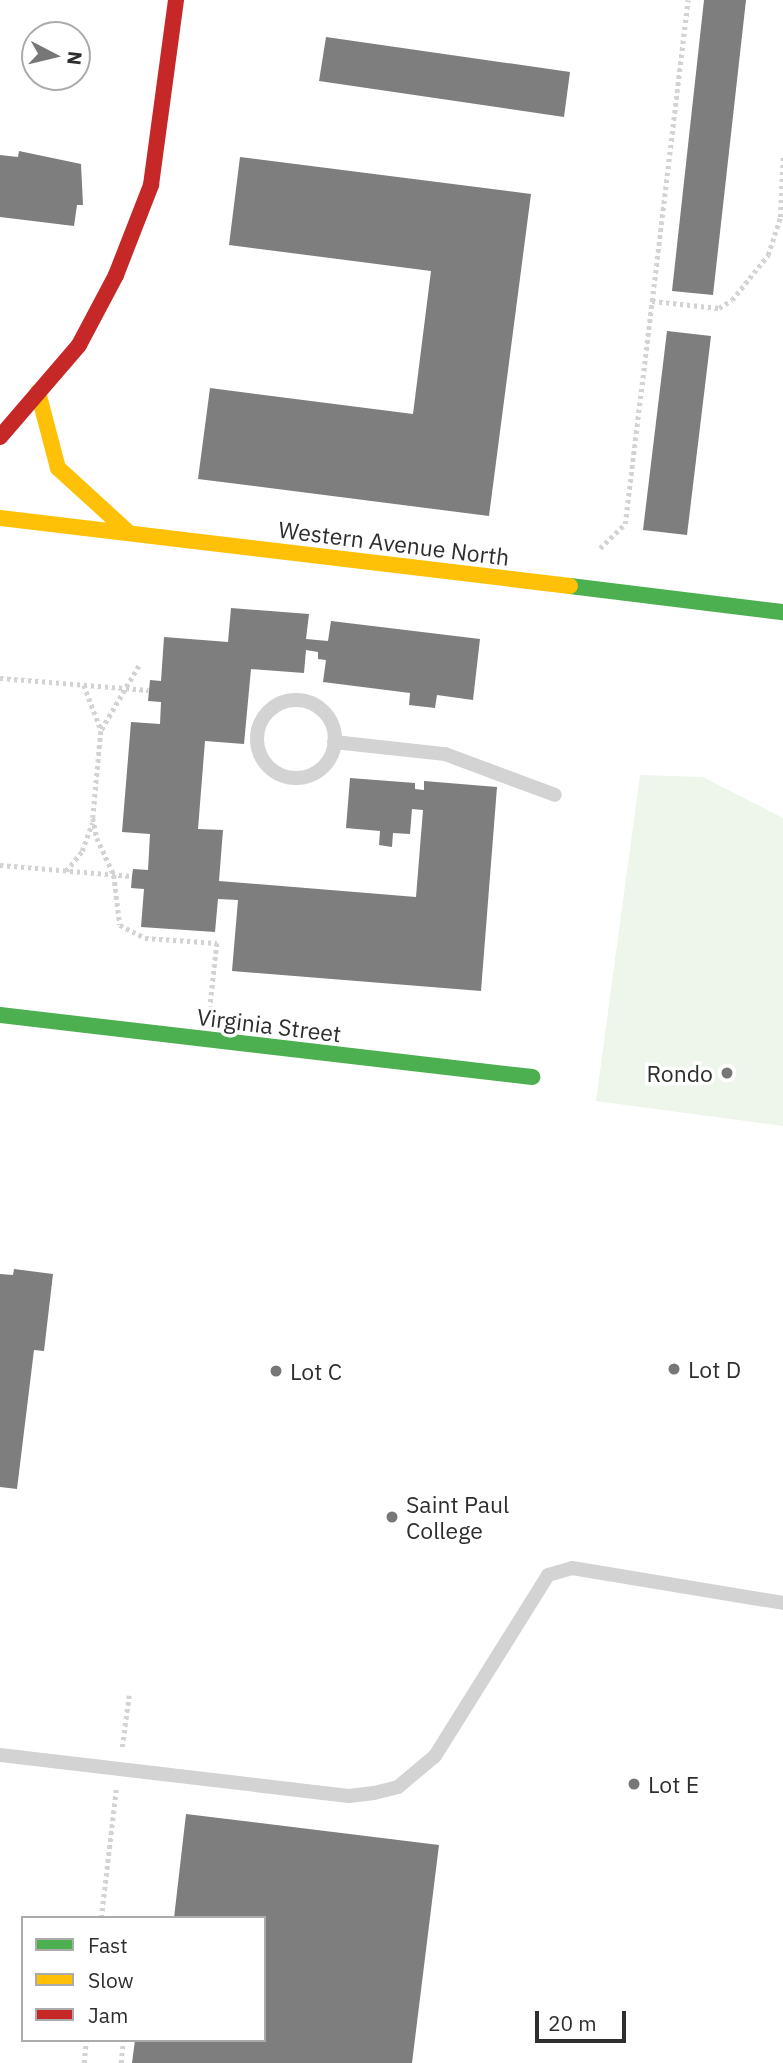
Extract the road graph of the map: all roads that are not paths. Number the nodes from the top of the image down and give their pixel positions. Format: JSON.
{"nodes":[{"id":1,"x":176,"y":0,"type":"edge"},
{"id":2,"x":38,"y":393,"type":"junction"},
{"id":3,"x":0,"y":437,"type":"edge"},
{"id":4,"x":0,"y":518,"type":"edge"},
{"id":5,"x":128,"y":531,"type":"junction"},
{"id":6,"x":783,"y":612,"type":"edge"},
{"id":7,"x":334,"y":741,"type":"junction"},
{"id":8,"x":555,"y":795,"type":"dead end"},
{"id":9,"x":0,"y":1015,"type":"edge"},
{"id":10,"x":532,"y":1077,"type":"dead end"},
{"id":11,"x":783,"y":1603,"type":"edge"},
{"id":12,"x":0,"y":1755,"type":"edge"}],
"edges":[{"from":1,"to":2,"type":"street"},
{"from":2,"to":3,"type":"street"},
{"from":2,"to":5,"type":"street"},
{"from":4,"to":5,"type":"street","name":"Western Avenue North"},
{"from":5,"to":6,"type":"street","name":"Western Avenue North"},
{"from":7,"to":7,"type":"lane"},
{"from":7,"to":8,"type":"lane"},
{"from":9,"to":10,"type":"street","name":"Virginia Street"},
{"from":11,"to":12,"type":"lane"}]}
